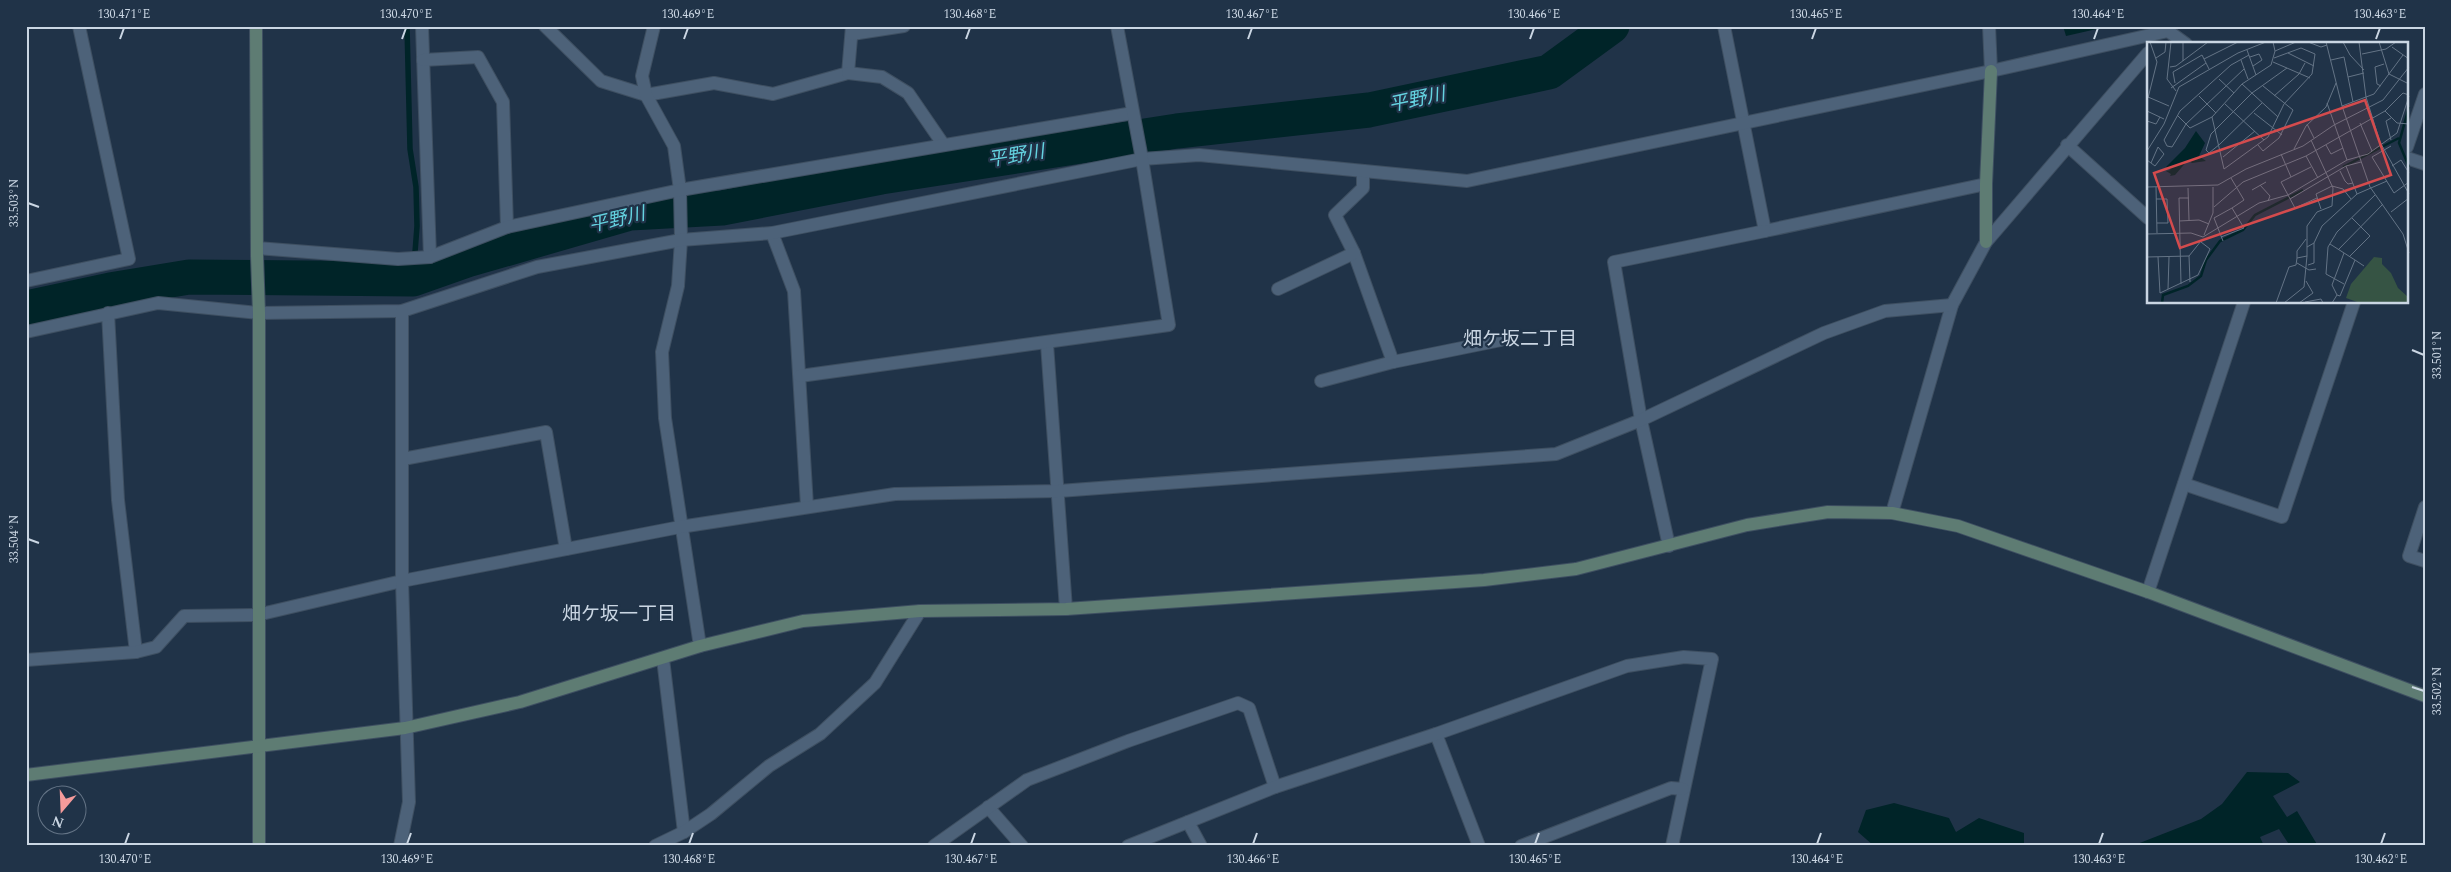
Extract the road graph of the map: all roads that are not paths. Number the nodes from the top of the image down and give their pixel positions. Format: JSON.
{"nodes":[{"id":1,"x":79,"y":26,"type":"edge"},
{"id":2,"x":256,"y":26,"type":"edge"},
{"id":3,"x":422,"y":26,"type":"edge"},
{"id":4,"x":544,"y":26,"type":"edge"},
{"id":5,"x":654,"y":26,"type":"edge"},
{"id":6,"x":904,"y":26,"type":"edge"},
{"id":7,"x":1117,"y":26,"type":"edge"},
{"id":8,"x":1724,"y":26,"type":"edge"},
{"id":9,"x":1989,"y":26,"type":"edge"},
{"id":10,"x":2170,"y":29,"type":"edge"},
{"id":11,"x":852,"y":30,"type":"edge"},
{"id":12,"x":2159,"y":42,"type":"edge"},
{"id":13,"x":2184,"y":42,"type":"edge"},
{"id":14,"x":2147,"y":54,"type":"edge"},
{"id":15,"x":423,"y":60,"type":"junction"},
{"id":16,"x":1992,"y":71,"type":"junction"},
{"id":17,"x":848,"y":73,"type":"junction"},
{"id":18,"x":646,"y":94,"type":"junction"},
{"id":19,"x":2425,"y":94,"type":"edge"},
{"id":20,"x":1134,"y":113,"type":"junction"},
{"id":21,"x":1744,"y":123,"type":"junction"},
{"id":22,"x":943,"y":144,"type":"junction"},
{"id":23,"x":2408,"y":144,"type":"edge"},
{"id":24,"x":2067,"y":145,"type":"junction"},
{"id":25,"x":2408,"y":158,"type":"edge"},
{"id":26,"x":1142,"y":159,"type":"junction"},
{"id":27,"x":2425,"y":164,"type":"edge"},
{"id":28,"x":1363,"y":171,"type":"junction"},
{"id":29,"x":1986,"y":184,"type":"junction"},
{"id":30,"x":680,"y":190,"type":"junction"},
{"id":31,"x":2147,"y":217,"type":"edge"},
{"id":32,"x":507,"y":227,"type":"junction"},
{"id":33,"x":1764,"y":231,"type":"junction"},
{"id":34,"x":772,"y":233,"type":"junction"},
{"id":35,"x":681,"y":240,"type":"junction"},
{"id":36,"x":1986,"y":242,"type":"junction"},
{"id":37,"x":257,"y":252,"type":"junction"},
{"id":38,"x":1354,"y":252,"type":"junction"},
{"id":39,"x":430,"y":257,"type":"junction"},
{"id":40,"x":26,"y":281,"type":"edge"},
{"id":41,"x":1278,"y":289,"type":"dead end"},
{"id":42,"x":2243,"y":304,"type":"edge"},
{"id":43,"x":2353,"y":304,"type":"edge"},
{"id":44,"x":1952,"y":305,"type":"junction"},
{"id":45,"x":259,"y":308,"type":"junction"},
{"id":46,"x":402,"y":311,"type":"junction"},
{"id":47,"x":108,"y":313,"type":"junction"},
{"id":48,"x":26,"y":332,"type":"edge"},
{"id":49,"x":1501,"y":340,"type":"dead end"},
{"id":50,"x":1048,"y":344,"type":"junction"},
{"id":51,"x":1393,"y":362,"type":"junction"},
{"id":52,"x":800,"y":376,"type":"junction"},
{"id":53,"x":1320,"y":381,"type":"dead end"},
{"id":54,"x":1641,"y":420,"type":"junction"},
{"id":55,"x":403,"y":459,"type":"junction"},
{"id":56,"x":2184,"y":484,"type":"junction"},
{"id":57,"x":1059,"y":491,"type":"junction"},
{"id":58,"x":807,"y":506,"type":"junction"},
{"id":59,"x":2425,"y":507,"type":"edge"},
{"id":60,"x":1892,"y":513,"type":"junction"},
{"id":61,"x":680,"y":527,"type":"junction"},
{"id":62,"x":1669,"y":546,"type":"junction"},
{"id":63,"x":566,"y":549,"type":"junction"},
{"id":64,"x":2425,"y":561,"type":"edge"},
{"id":65,"x":402,"y":581,"type":"junction"},
{"id":66,"x":2148,"y":592,"type":"junction"},
{"id":67,"x":1066,"y":609,"type":"junction"},
{"id":68,"x":920,"y":611,"type":"junction"},
{"id":69,"x":257,"y":615,"type":"junction"},
{"id":70,"x":700,"y":646,"type":"junction"},
{"id":71,"x":136,"y":652,"type":"junction"},
{"id":72,"x":663,"y":659,"type":"junction"},
{"id":73,"x":26,"y":660,"type":"edge"},
{"id":74,"x":2425,"y":696,"type":"edge"},
{"id":75,"x":405,"y":728,"type":"junction"},
{"id":76,"x":1436,"y":734,"type":"junction"},
{"id":77,"x":260,"y":745,"type":"junction"},
{"id":78,"x":26,"y":775,"type":"edge"},
{"id":79,"x":1275,"y":787,"type":"junction"},
{"id":80,"x":1683,"y":789,"type":"junction"},
{"id":81,"x":988,"y":807,"type":"junction"},
{"id":82,"x":1188,"y":822,"type":"junction"},
{"id":83,"x":684,"y":832,"type":"junction"},
{"id":84,"x":259,"y":846,"type":"edge"},
{"id":85,"x":400,"y":846,"type":"edge"},
{"id":86,"x":655,"y":846,"type":"edge"},
{"id":87,"x":934,"y":846,"type":"edge"},
{"id":88,"x":1022,"y":846,"type":"edge"},
{"id":89,"x":1128,"y":846,"type":"edge"},
{"id":90,"x":1201,"y":846,"type":"edge"},
{"id":91,"x":1479,"y":846,"type":"edge"},
{"id":92,"x":1521,"y":846,"type":"edge"},
{"id":93,"x":1672,"y":846,"type":"edge"}],
"edges":[{"from":1,"to":40,"type":"street"},
{"from":2,"to":37,"type":"street"},
{"from":3,"to":15,"type":"street"},
{"from":4,"to":18,"type":"street"},
{"from":5,"to":18,"type":"street"},
{"from":6,"to":11,"type":"street"},
{"from":7,"to":20,"type":"street"},
{"from":8,"to":21,"type":"street"},
{"from":9,"to":16,"type":"street"},
{"from":10,"to":12,"type":"street"},
{"from":10,"to":13,"type":"street"},
{"from":10,"to":16,"type":"street"},
{"from":11,"to":17,"type":"street"},
{"from":14,"to":24,"type":"street"},
{"from":15,"to":32,"type":"street"},
{"from":15,"to":39,"type":"street"},
{"from":16,"to":21,"type":"street"},
{"from":16,"to":29,"type":"street"},
{"from":17,"to":18,"type":"street"},
{"from":17,"to":22,"type":"street"},
{"from":18,"to":30,"type":"street"},
{"from":19,"to":23,"type":"street"},
{"from":20,"to":22,"type":"street"},
{"from":20,"to":26,"type":"street"},
{"from":21,"to":28,"type":"street"},
{"from":21,"to":33,"type":"street"},
{"from":22,"to":30,"type":"street"},
{"from":24,"to":31,"type":"street"},
{"from":24,"to":36,"type":"street"},
{"from":25,"to":27,"type":"street"},
{"from":26,"to":28,"type":"street"},
{"from":26,"to":34,"type":"street"},
{"from":26,"to":50,"type":"street"},
{"from":28,"to":38,"type":"street"},
{"from":29,"to":33,"type":"street"},
{"from":29,"to":36,"type":"street"},
{"from":30,"to":32,"type":"street"},
{"from":30,"to":35,"type":"street"},
{"from":32,"to":39,"type":"street"},
{"from":33,"to":54,"type":"street"},
{"from":34,"to":35,"type":"street"},
{"from":34,"to":52,"type":"street"},
{"from":35,"to":46,"type":"street"},
{"from":35,"to":61,"type":"street"},
{"from":36,"to":44,"type":"street"},
{"from":37,"to":39,"type":"street"},
{"from":37,"to":45,"type":"street"},
{"from":38,"to":41,"type":"street"},
{"from":38,"to":51,"type":"street"},
{"from":42,"to":56,"type":"street"},
{"from":43,"to":56,"type":"street"},
{"from":44,"to":54,"type":"street"},
{"from":44,"to":60,"type":"street"},
{"from":45,"to":46,"type":"street"},
{"from":45,"to":47,"type":"street"},
{"from":45,"to":69,"type":"street"},
{"from":46,"to":55,"type":"street"},
{"from":47,"to":48,"type":"street"},
{"from":47,"to":71,"type":"street"},
{"from":49,"to":51,"type":"street"},
{"from":50,"to":52,"type":"street"},
{"from":50,"to":57,"type":"street"},
{"from":51,"to":53,"type":"street"},
{"from":52,"to":58,"type":"street"},
{"from":54,"to":57,"type":"street"},
{"from":54,"to":62,"type":"street"},
{"from":55,"to":63,"type":"street"},
{"from":55,"to":65,"type":"street"},
{"from":56,"to":66,"type":"street"},
{"from":57,"to":58,"type":"street"},
{"from":57,"to":67,"type":"street"},
{"from":58,"to":61,"type":"street"},
{"from":59,"to":64,"type":"street"},
{"from":60,"to":62,"type":"street"},
{"from":60,"to":66,"type":"street"},
{"from":61,"to":63,"type":"street"},
{"from":61,"to":70,"type":"street"},
{"from":62,"to":67,"type":"street"},
{"from":63,"to":65,"type":"street"},
{"from":65,"to":69,"type":"street"},
{"from":65,"to":75,"type":"street"},
{"from":66,"to":74,"type":"street"},
{"from":67,"to":68,"type":"street"},
{"from":68,"to":70,"type":"street"},
{"from":68,"to":83,"type":"street"},
{"from":69,"to":71,"type":"street"},
{"from":69,"to":77,"type":"street"},
{"from":70,"to":72,"type":"street"},
{"from":71,"to":73,"type":"street"},
{"from":72,"to":75,"type":"street"},
{"from":72,"to":83,"type":"street"},
{"from":75,"to":77,"type":"street"},
{"from":75,"to":85,"type":"street"},
{"from":76,"to":79,"type":"street"},
{"from":76,"to":80,"type":"street"},
{"from":76,"to":91,"type":"street"},
{"from":77,"to":78,"type":"street"},
{"from":77,"to":84,"type":"street"},
{"from":79,"to":81,"type":"street"},
{"from":79,"to":82,"type":"street"},
{"from":80,"to":92,"type":"street"},
{"from":80,"to":93,"type":"street"},
{"from":81,"to":87,"type":"street"},
{"from":81,"to":88,"type":"street"},
{"from":82,"to":89,"type":"street"},
{"from":82,"to":90,"type":"street"},
{"from":83,"to":86,"type":"street"}]}
